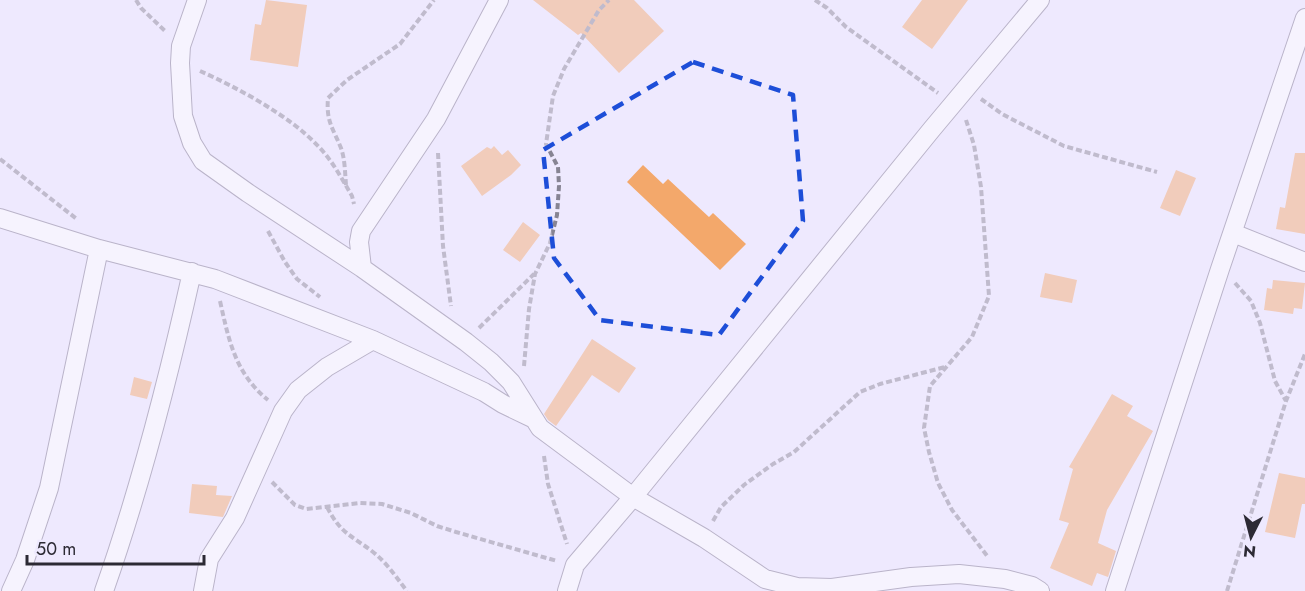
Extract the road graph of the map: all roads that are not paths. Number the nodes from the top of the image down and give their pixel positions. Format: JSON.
{"nodes":[{"id":1,"x":197,"y":0,"type":"edge"},
{"id":2,"x":499,"y":0,"type":"edge"},
{"id":3,"x":1040,"y":0,"type":"edge"},
{"id":4,"x":1305,"y":18,"type":"edge"},
{"id":5,"x":0,"y":218,"type":"edge"},
{"id":6,"x":1233,"y":233,"type":"junction"},
{"id":7,"x":99,"y":249,"type":"junction"},
{"id":8,"x":1305,"y":262,"type":"edge"},
{"id":9,"x":362,"y":268,"type":"junction"},
{"id":10,"x":192,"y":272,"type":"junction"},
{"id":11,"x":373,"y":340,"type":"junction"},
{"id":12,"x":532,"y":416,"type":"junction"},
{"id":13,"x":633,"y":497,"type":"junction"},
{"id":14,"x":11,"y":591,"type":"edge"},
{"id":15,"x":104,"y":591,"type":"edge"},
{"id":16,"x":203,"y":591,"type":"edge"},
{"id":17,"x":567,"y":591,"type":"edge"},
{"id":18,"x":1040,"y":591,"type":"edge"},
{"id":19,"x":1115,"y":591,"type":"edge"}],
"edges":[{"from":1,"to":9,"type":"street"},
{"from":2,"to":9,"type":"street"},
{"from":3,"to":13,"type":"street"},
{"from":4,"to":6,"type":"street"},
{"from":5,"to":7,"type":"street"},
{"from":6,"to":8,"type":"street"},
{"from":6,"to":19,"type":"street"},
{"from":7,"to":10,"type":"street"},
{"from":7,"to":14,"type":"street"},
{"from":9,"to":12,"type":"street"},
{"from":10,"to":11,"type":"street"},
{"from":10,"to":15,"type":"street"},
{"from":11,"to":12,"type":"street"},
{"from":11,"to":16,"type":"street"},
{"from":12,"to":13,"type":"street"},
{"from":13,"to":17,"type":"street"},
{"from":13,"to":18,"type":"street"}]}
